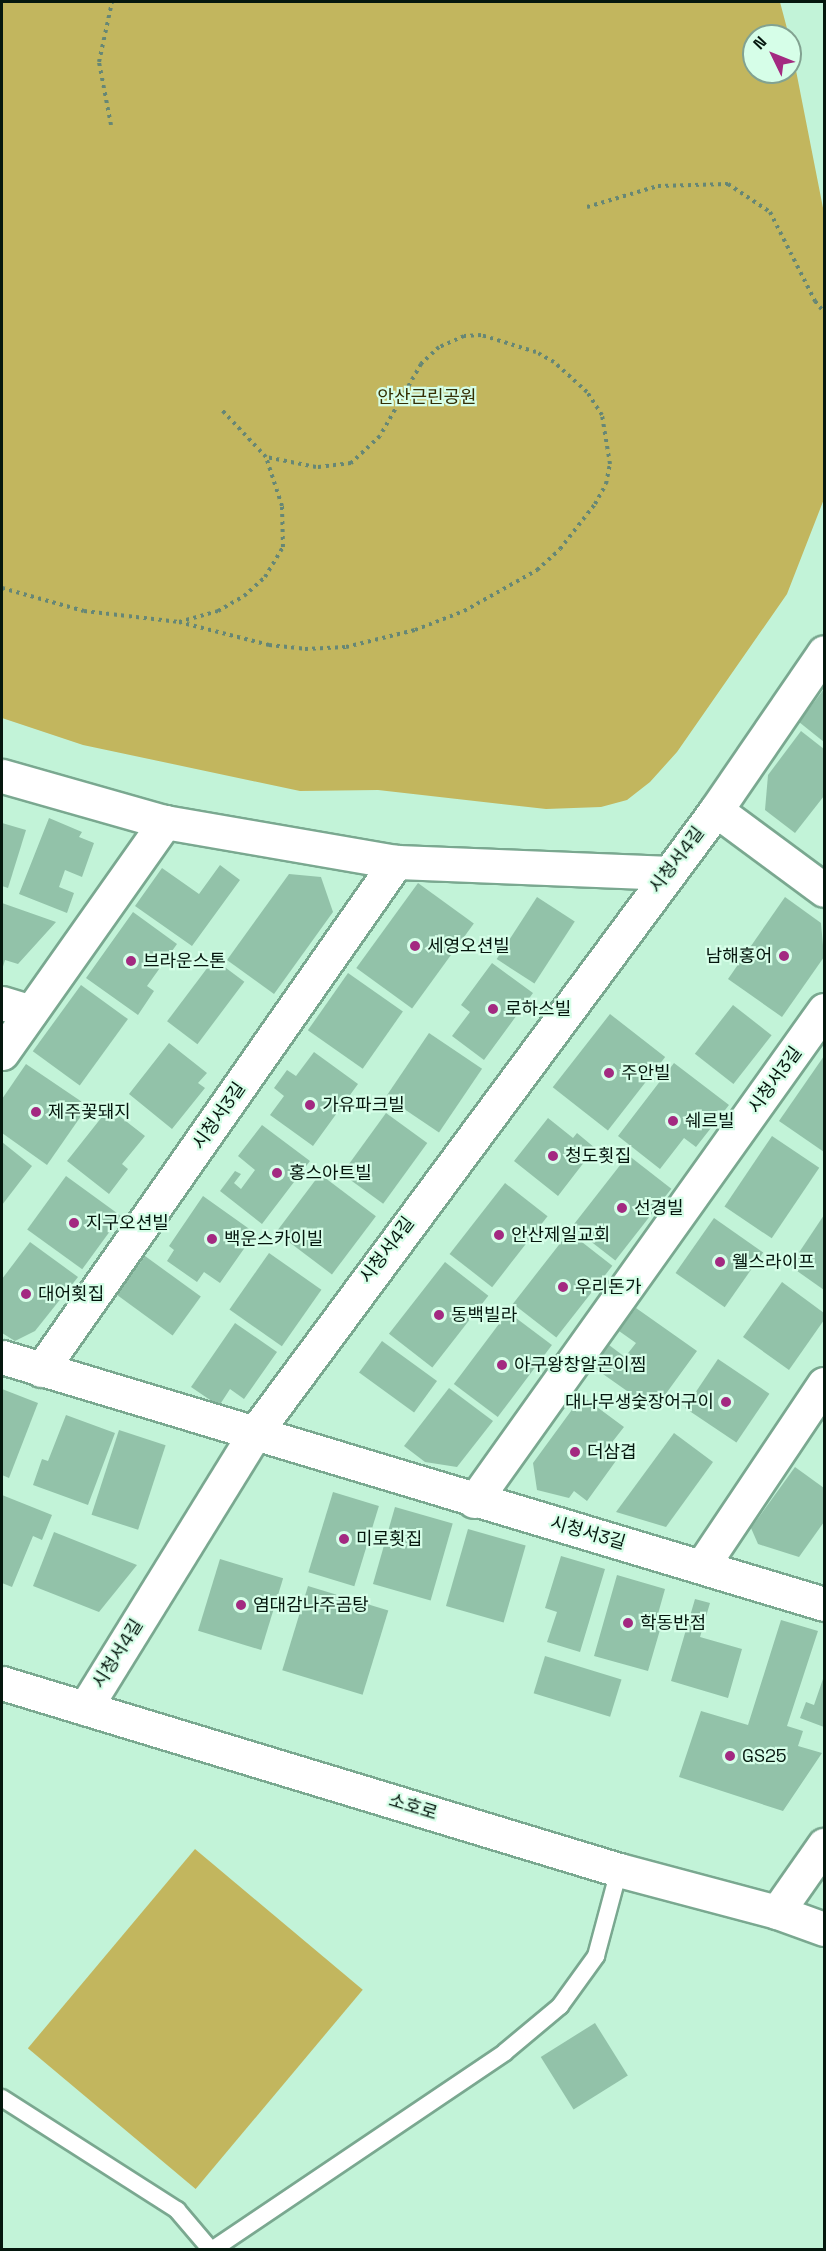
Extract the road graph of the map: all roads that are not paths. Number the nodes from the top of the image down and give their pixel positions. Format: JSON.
{"nodes":[{"id":1,"x":825,"y":652,"type":"edge"},
{"id":2,"x":2,"y":776,"type":"edge"},
{"id":3,"x":716,"y":810,"type":"junction"},
{"id":4,"x":165,"y":822,"type":"junction"},
{"id":5,"x":396,"y":862,"type":"junction"},
{"id":6,"x":666,"y":873,"type":"junction"},
{"id":7,"x":825,"y":890,"type":"edge"},
{"id":8,"x":16,"y":1007,"type":"edge"},
{"id":9,"x":825,"y":1010,"type":"edge"},
{"id":10,"x":2,"y":1053,"type":"edge"},
{"id":11,"x":2,"y":1357,"type":"edge"},
{"id":12,"x":41,"y":1370,"type":"junction"},
{"id":13,"x":825,"y":1384,"type":"edge"},
{"id":14,"x":254,"y":1434,"type":"junction"},
{"id":15,"x":474,"y":1501,"type":"junction"},
{"id":16,"x":702,"y":1566,"type":"junction"},
{"id":17,"x":825,"y":1604,"type":"edge"},
{"id":18,"x":2,"y":1683,"type":"edge"},
{"id":19,"x":84,"y":1708,"type":"junction"},
{"id":20,"x":825,"y":1845,"type":"edge"},
{"id":21,"x":619,"y":1870,"type":"junction"},
{"id":22,"x":777,"y":1912,"type":"junction"},
{"id":23,"x":825,"y":1929,"type":"edge"},
{"id":24,"x":2,"y":2098,"type":"edge"},
{"id":25,"x":212,"y":2250,"type":"edge"}],
"edges":[{"from":1,"to":3,"type":"street","name":"시청서4길"},
{"from":2,"to":4,"type":"street"},
{"from":3,"to":6,"type":"street","name":"시청서4길"},
{"from":3,"to":7,"type":"street","name":"시청서4길"},
{"from":4,"to":5,"type":"street"},
{"from":4,"to":8,"type":"street"},
{"from":5,"to":6,"type":"street"},
{"from":5,"to":12,"type":"street","name":"시청서3길"},
{"from":6,"to":14,"type":"street","name":"시청서4길"},
{"from":8,"to":10,"type":"street"},
{"from":9,"to":15,"type":"street","name":"시청서3길"},
{"from":11,"to":12,"type":"street","name":"시청서3길"},
{"from":12,"to":14,"type":"street","name":"시청서3길"},
{"from":13,"to":16,"type":"street"},
{"from":14,"to":15,"type":"street","name":"시청서3길"},
{"from":14,"to":19,"type":"street","name":"시청서4길"},
{"from":15,"to":16,"type":"street","name":"시청서3길"},
{"from":16,"to":17,"type":"street","name":"시청서3길"},
{"from":18,"to":19,"type":"street","name":"소호로"},
{"from":19,"to":21,"type":"street","name":"소호로"},
{"from":20,"to":22,"type":"street"},
{"from":21,"to":22,"type":"street","name":"소호로"},
{"from":21,"to":25,"type":"lane"},
{"from":22,"to":23,"type":"street","name":"소호로"},
{"from":24,"to":25,"type":"lane"}]}
